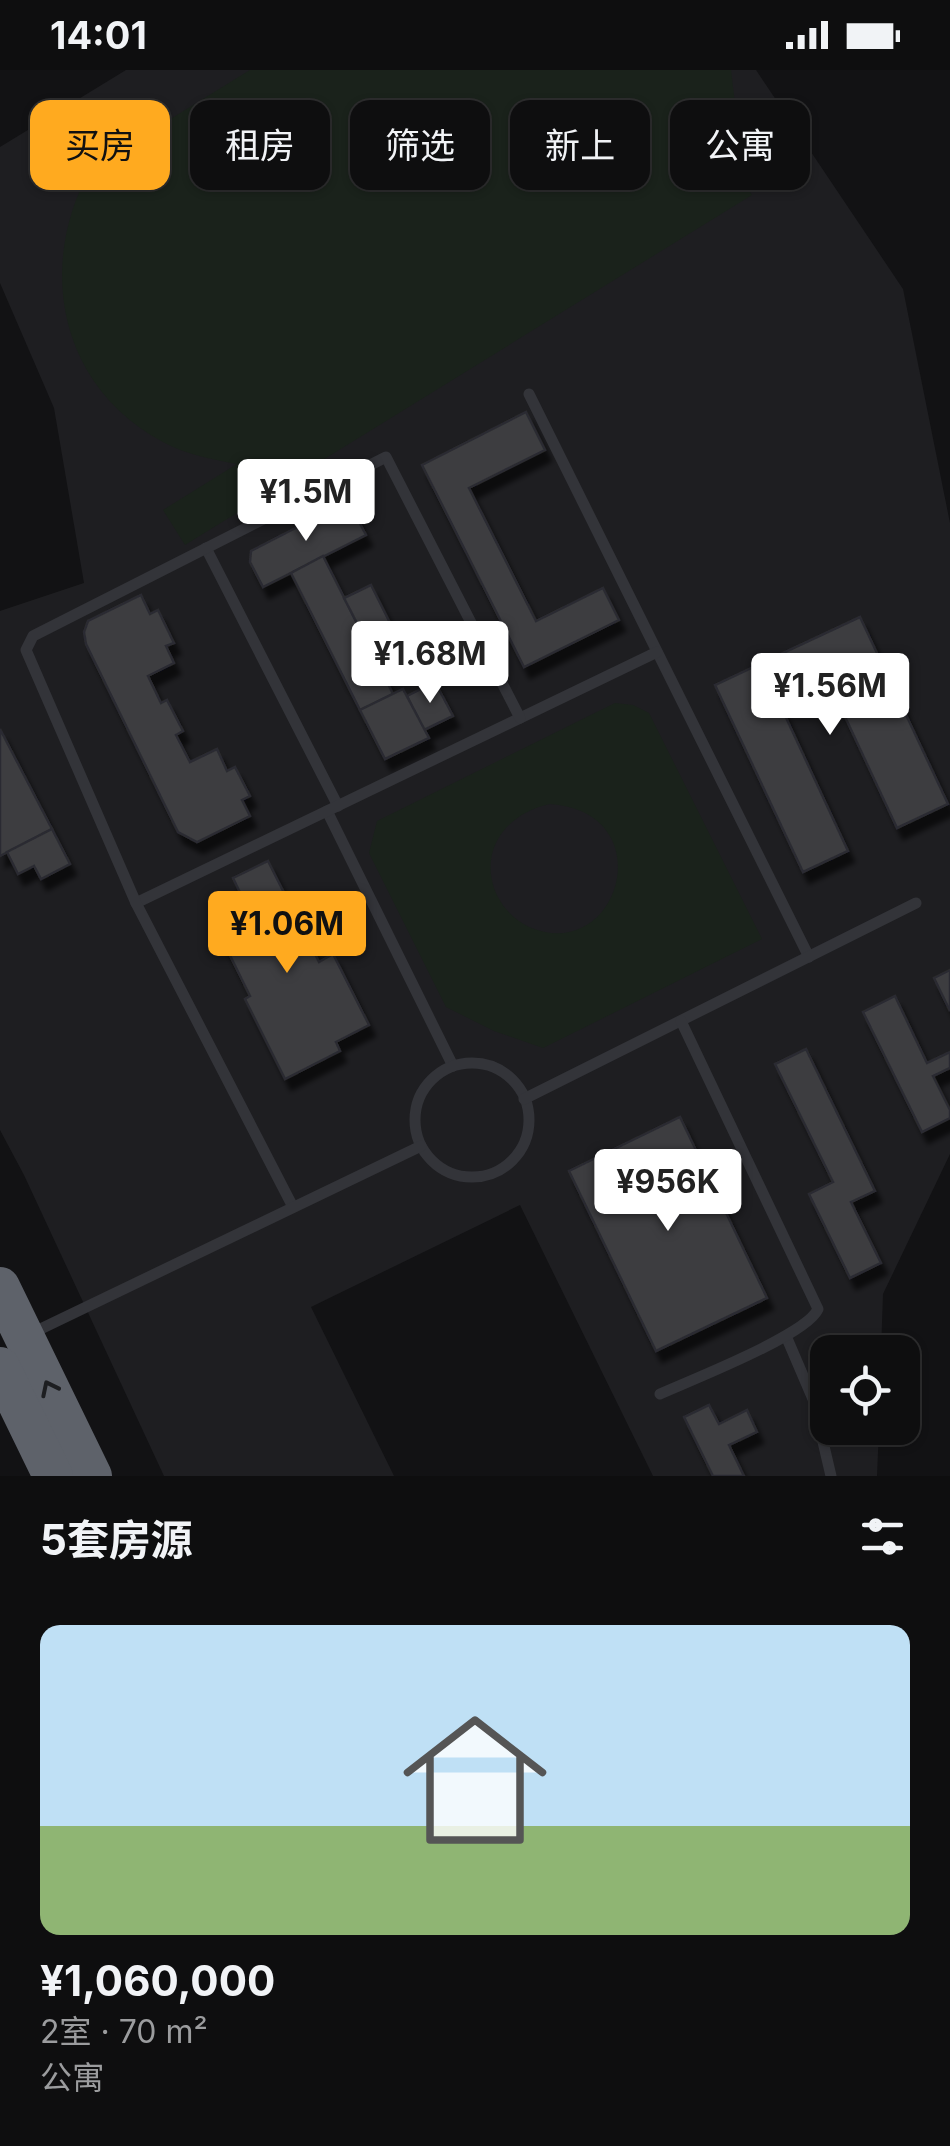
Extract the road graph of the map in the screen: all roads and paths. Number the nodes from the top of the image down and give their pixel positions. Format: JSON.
{"nodes":[{"id":1,"x":530,"y":394,"type":"dead end"},
{"id":2,"x":206,"y":548,"type":"junction"},
{"id":3,"x":657,"y":652,"type":"junction"},
{"id":4,"x":520,"y":718,"type":"junction"},
{"id":5,"x":332,"y":808,"type":"junction"},
{"id":6,"x":136,"y":902,"type":"junction"},
{"id":7,"x":916,"y":903,"type":"dead end"},
{"id":8,"x":808,"y":956,"type":"junction"},
{"id":9,"x":681,"y":1021,"type":"junction"},
{"id":10,"x":453,"y":1066,"type":"junction"},
{"id":11,"x":524,"y":1099,"type":"junction"},
{"id":12,"x":421,"y":1146,"type":"junction"},
{"id":13,"x":293,"y":1208,"type":"junction"},
{"id":14,"x":0,"y":1288,"type":"edge"},
{"id":15,"x":786,"y":1336,"type":"junction"},
{"id":16,"x":12,"y":1352,"type":"edge"},
{"id":17,"x":660,"y":1394,"type":"dead end"},
{"id":18,"x":54,"y":1476,"type":"edge"},
{"id":19,"x":92,"y":1476,"type":"edge"},
{"id":20,"x":831,"y":1476,"type":"edge"}],
"edges":[{"from":1,"to":3,"type":"lane"},
{"from":2,"to":4,"type":"lane"},
{"from":2,"to":5,"type":"lane"},
{"from":2,"to":6,"type":"lane"},
{"from":3,"to":4,"type":"lane"},
{"from":3,"to":8,"type":"lane"},
{"from":4,"to":5,"type":"lane"},
{"from":5,"to":6,"type":"lane"},
{"from":5,"to":10,"type":"lane"},
{"from":6,"to":13,"type":"lane"},
{"from":7,"to":8,"type":"lane"},
{"from":8,"to":9,"type":"lane"},
{"from":9,"to":11,"type":"lane"},
{"from":9,"to":15,"type":"lane"},
{"from":10,"to":11,"type":"lane"},
{"from":10,"to":12,"type":"lane"},
{"from":11,"to":12,"type":"lane"},
{"from":12,"to":13,"type":"lane"},
{"from":13,"to":16,"type":"lane"},
{"from":14,"to":16,"type":"highway"},
{"from":15,"to":17,"type":"lane"},
{"from":15,"to":20,"type":"lane"},
{"from":16,"to":18,"type":"highway"},
{"from":19,"to":16,"type":"highway","one_way":true}]}
